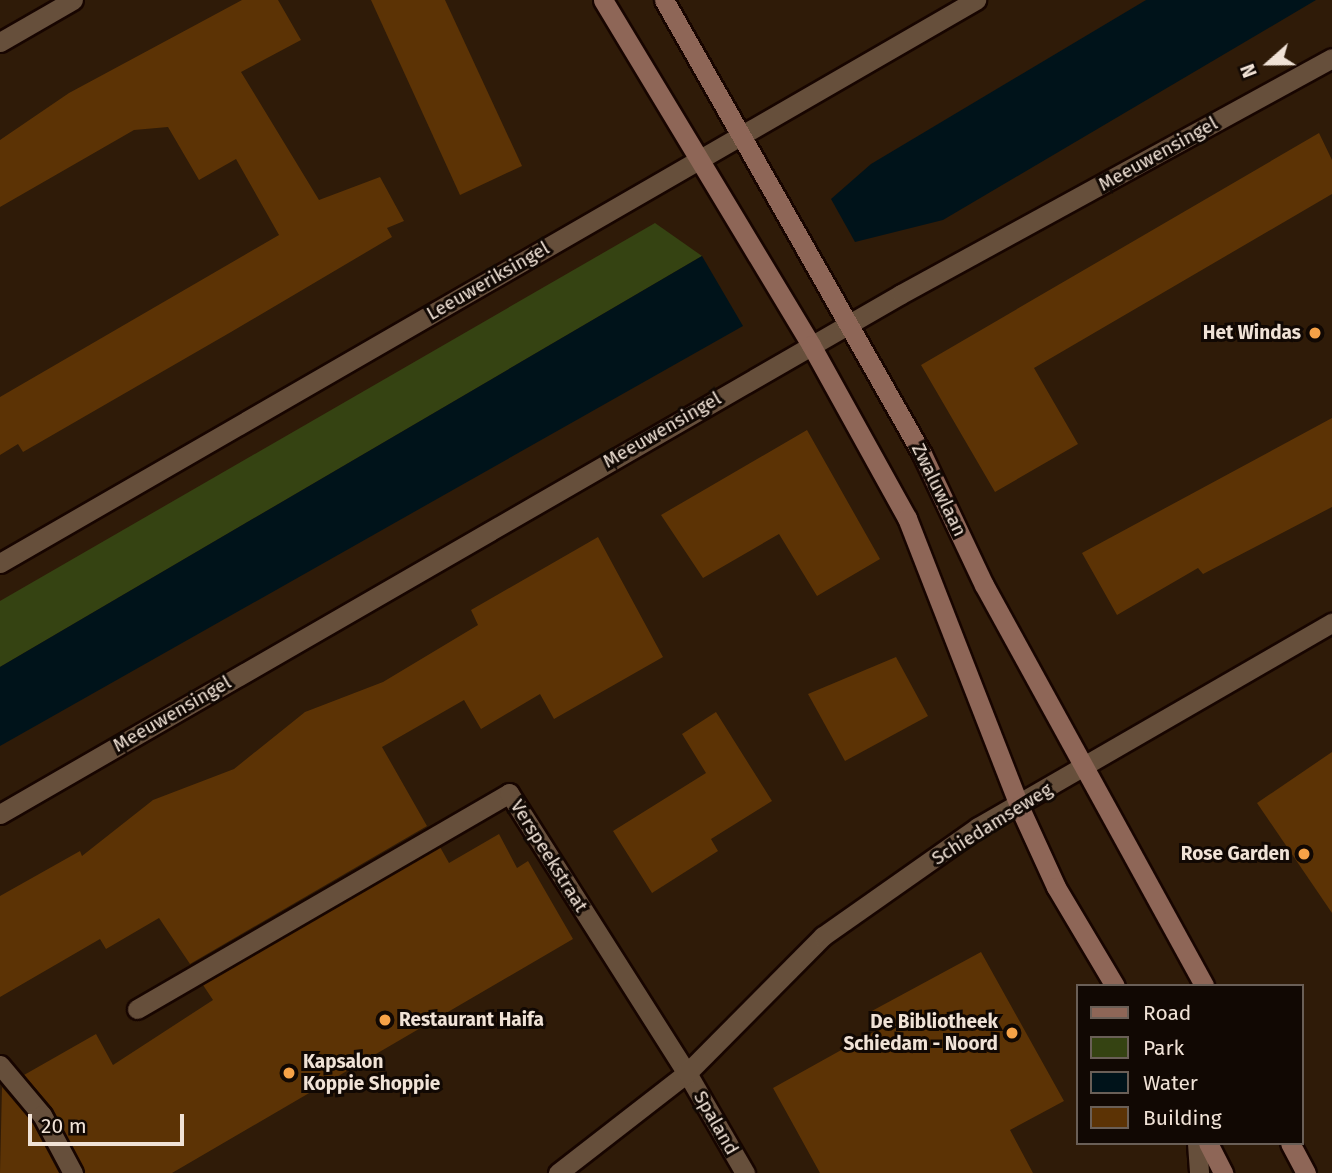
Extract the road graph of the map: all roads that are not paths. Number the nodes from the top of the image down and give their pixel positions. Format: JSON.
{"nodes":[{"id":1,"x":73,"y":0,"type":"edge"},
{"id":2,"x":603,"y":0,"type":"edge"},
{"id":3,"x":664,"y":0,"type":"edge"},
{"id":4,"x":976,"y":0,"type":"edge"},
{"id":5,"x":0,"y":42,"type":"edge"},
{"id":6,"x":1332,"y":58,"type":"edge"},
{"id":7,"x":741,"y":133,"type":"junction"},
{"id":8,"x":700,"y":157,"type":"junction"},
{"id":9,"x":849,"y":323,"type":"junction"},
{"id":10,"x":811,"y":345,"type":"junction"},
{"id":11,"x":0,"y":563,"type":"edge"},
{"id":12,"x":1332,"y":623,"type":"edge"},
{"id":13,"x":1087,"y":766,"type":"junction"},
{"id":14,"x":1019,"y":806,"type":"junction"},
{"id":15,"x":0,"y":814,"type":"edge"},
{"id":16,"x":1114,"y":984,"type":"edge"},
{"id":17,"x":1203,"y":984,"type":"edge"},
{"id":18,"x":137,"y":1009,"type":"dead end"},
{"id":19,"x":0,"y":1065,"type":"edge"},
{"id":20,"x":687,"y":1073,"type":"junction"},
{"id":21,"x":1197,"y":1145,"type":"edge"},
{"id":22,"x":1209,"y":1145,"type":"edge"},
{"id":23,"x":1291,"y":1145,"type":"edge"},
{"id":24,"x":73,"y":1173,"type":"edge"},
{"id":25,"x":558,"y":1173,"type":"edge"},
{"id":26,"x":745,"y":1173,"type":"edge"},
{"id":27,"x":1199,"y":1173,"type":"edge"},
{"id":28,"x":1223,"y":1173,"type":"edge"},
{"id":29,"x":1306,"y":1173,"type":"edge"}],
"edges":[{"from":1,"to":5,"type":"street"},
{"from":2,"to":8,"type":"main road"},
{"from":3,"to":7,"type":"main road","name":"Zwaluwlaan"},
{"from":4,"to":7,"type":"street","name":"Leeuweriksingel"},
{"from":6,"to":9,"type":"street","name":"Meeuwensingel"},
{"from":7,"to":8,"type":"street","name":"Leeuweriksingel"},
{"from":7,"to":9,"type":"main road","name":"Zwaluwlaan"},
{"from":8,"to":10,"type":"main road"},
{"from":8,"to":11,"type":"street","name":"Leeuweriksingel"},
{"from":9,"to":10,"type":"street","name":"Meeuwensingel"},
{"from":9,"to":13,"type":"main road","name":"Zwaluwlaan"},
{"from":10,"to":14,"type":"main road"},
{"from":10,"to":15,"type":"street","name":"Meeuwensingel"},
{"from":12,"to":13,"type":"street","name":"Schiedamseweg"},
{"from":13,"to":14,"type":"street","name":"Schiedamseweg"},
{"from":13,"to":17,"type":"main road","name":"Zwaluwlaan"},
{"from":14,"to":16,"type":"main road"},
{"from":14,"to":20,"type":"street","name":"Schiedamseweg"},
{"from":18,"to":20,"type":"street","name":"Verspeekstraat"},
{"from":19,"to":24,"type":"street"},
{"from":20,"to":25,"type":"street"},
{"from":20,"to":26,"type":"street","name":"Spaland"},
{"from":21,"to":27,"type":"street"},
{"from":22,"to":28,"type":"main road"},
{"from":23,"to":29,"type":"main road"}]}
